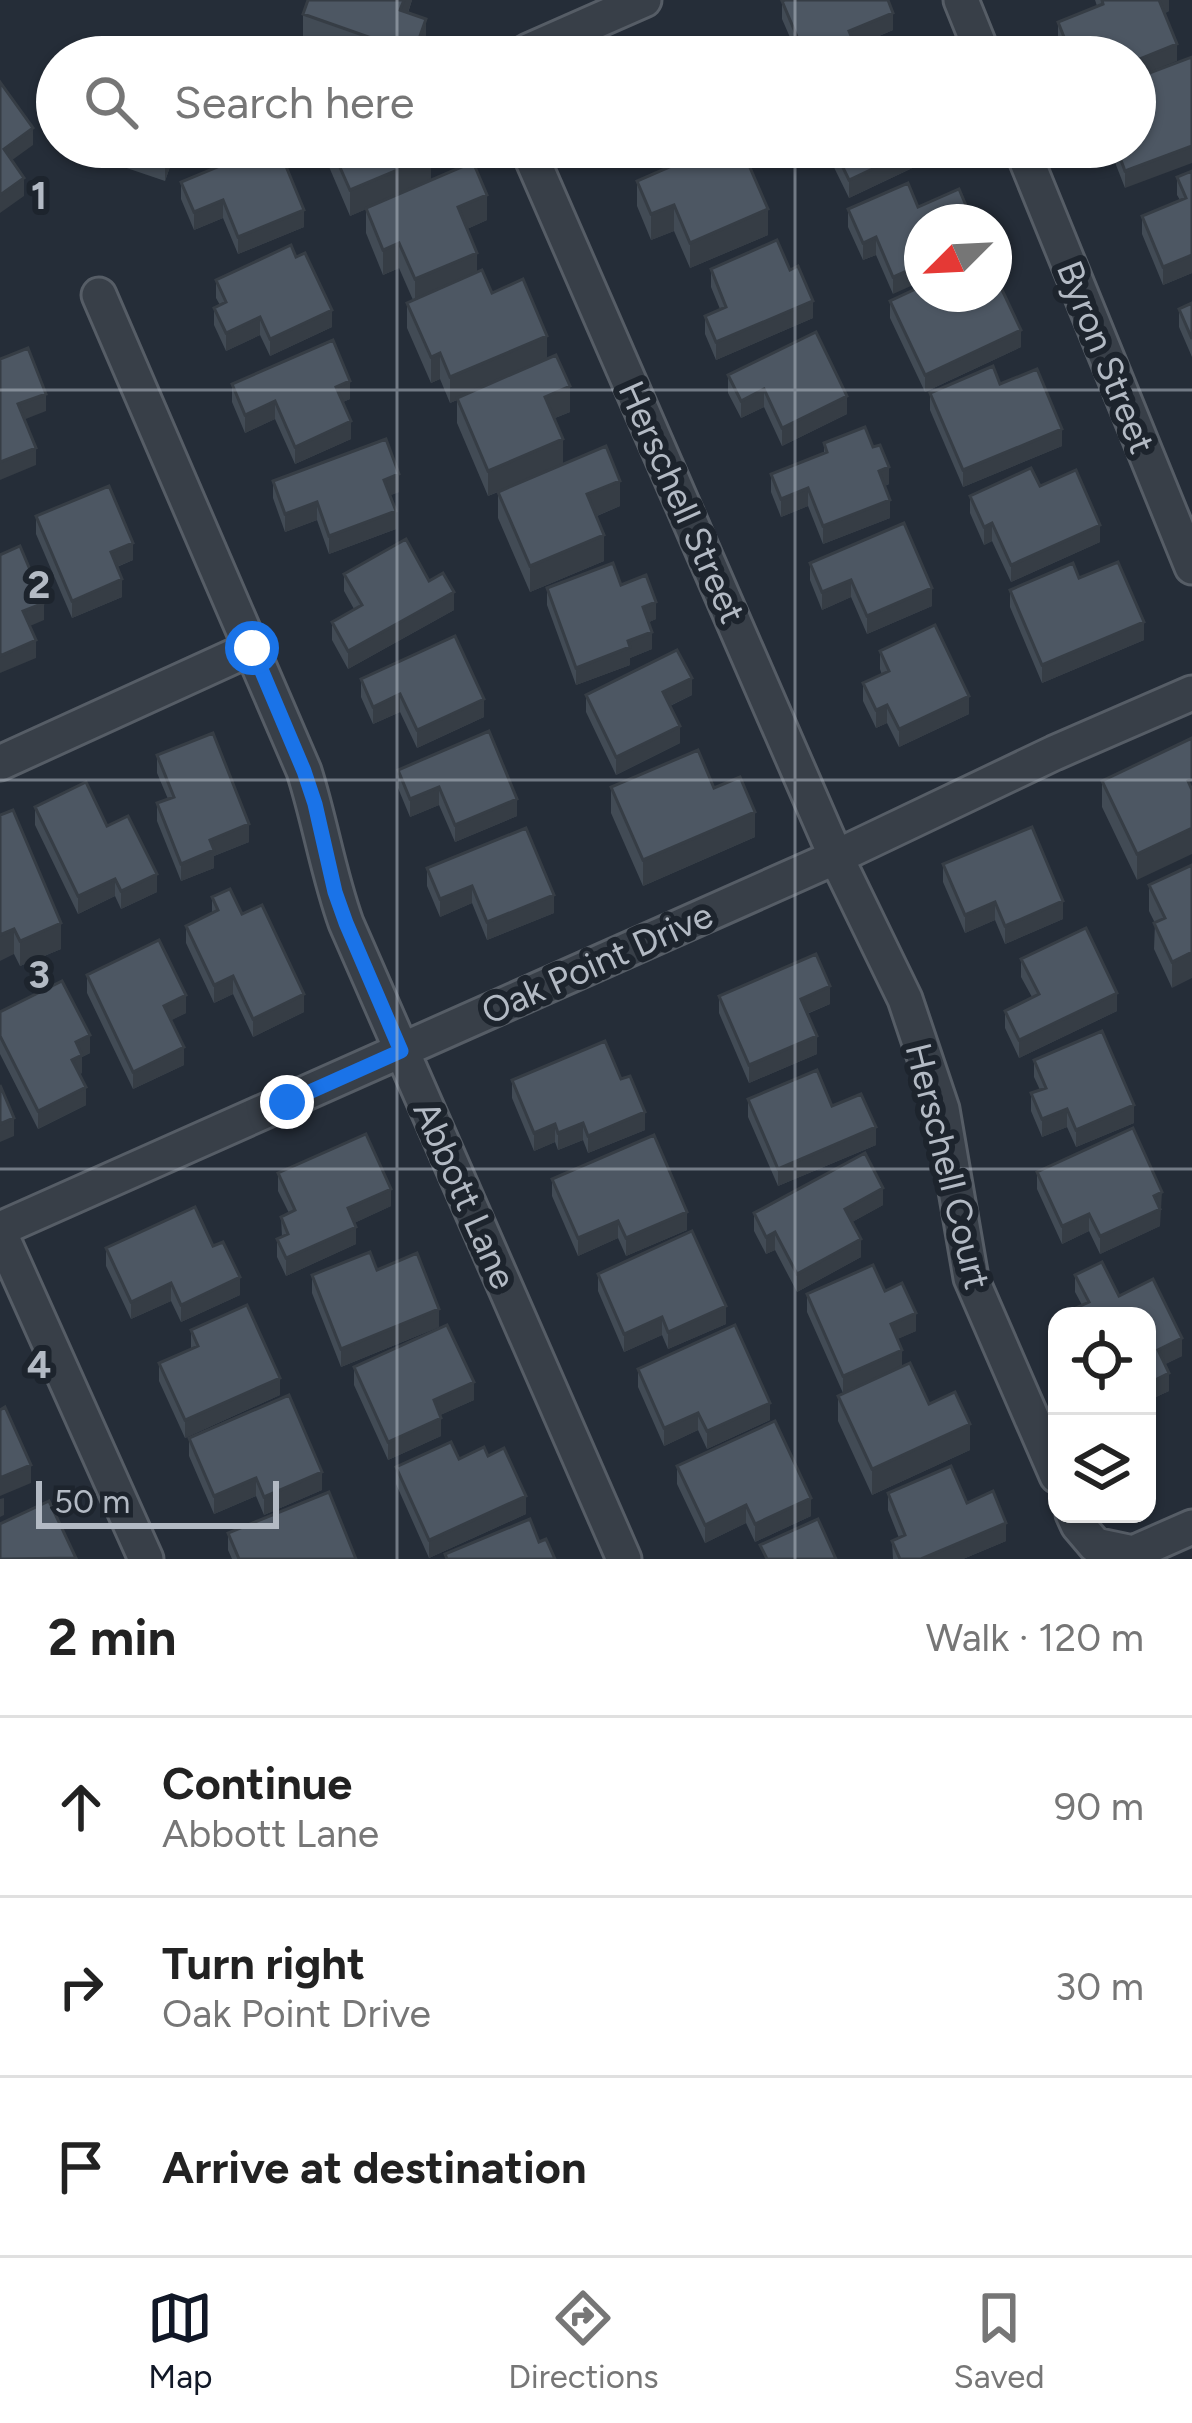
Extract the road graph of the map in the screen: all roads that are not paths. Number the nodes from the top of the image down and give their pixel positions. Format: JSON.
{"nodes":[{"id":1,"x":644,"y":0,"type":"edge"},
{"id":2,"x":961,"y":0,"type":"edge"},
{"id":3,"x":562,"y":36,"type":"edge"},
{"id":4,"x":976,"y":36,"type":"edge"},
{"id":5,"x":536,"y":168,"type":"edge"},
{"id":6,"x":1030,"y":168,"type":"edge"},
{"id":7,"x":99,"y":295,"type":"dead end"},
{"id":8,"x":1192,"y":567,"type":"edge"},
{"id":9,"x":252,"y":648,"type":"junction"},
{"id":10,"x":1192,"y":693,"type":"edge"},
{"id":11,"x":0,"y":763,"type":"edge"},
{"id":12,"x":836,"y":856,"type":"junction"},
{"id":13,"x":401,"y":1051,"type":"junction"},
{"id":14,"x":0,"y":1231,"type":"edge"},
{"id":15,"x":1048,"y":1456,"type":"edge"},
{"id":16,"x":1077,"y":1523,"type":"edge"},
{"id":17,"x":1192,"y":1527,"type":"edge"},
{"id":18,"x":146,"y":1559,"type":"edge"},
{"id":19,"x":625,"y":1559,"type":"edge"}],
"edges":[{"from":1,"to":3,"type":"street"},
{"from":2,"to":4,"type":"street"},
{"from":5,"to":12,"type":"street","name":"Herschell Street"},
{"from":6,"to":8,"type":"street","name":"Byron Street"},
{"from":7,"to":9,"type":"street","name":"Abbott Lane"},
{"from":9,"to":11,"type":"street"},
{"from":9,"to":13,"type":"street","name":"Abbott Lane"},
{"from":10,"to":12,"type":"street","name":"Oak Point Drive"},
{"from":12,"to":13,"type":"street","name":"Oak Point Drive"},
{"from":12,"to":15,"type":"street","name":"Herschell Court"},
{"from":13,"to":14,"type":"street","name":"Oak Point Drive"},
{"from":13,"to":19,"type":"street","name":"Abbott Lane"},
{"from":14,"to":18,"type":"street"},
{"from":16,"to":17,"type":"street"}]}
